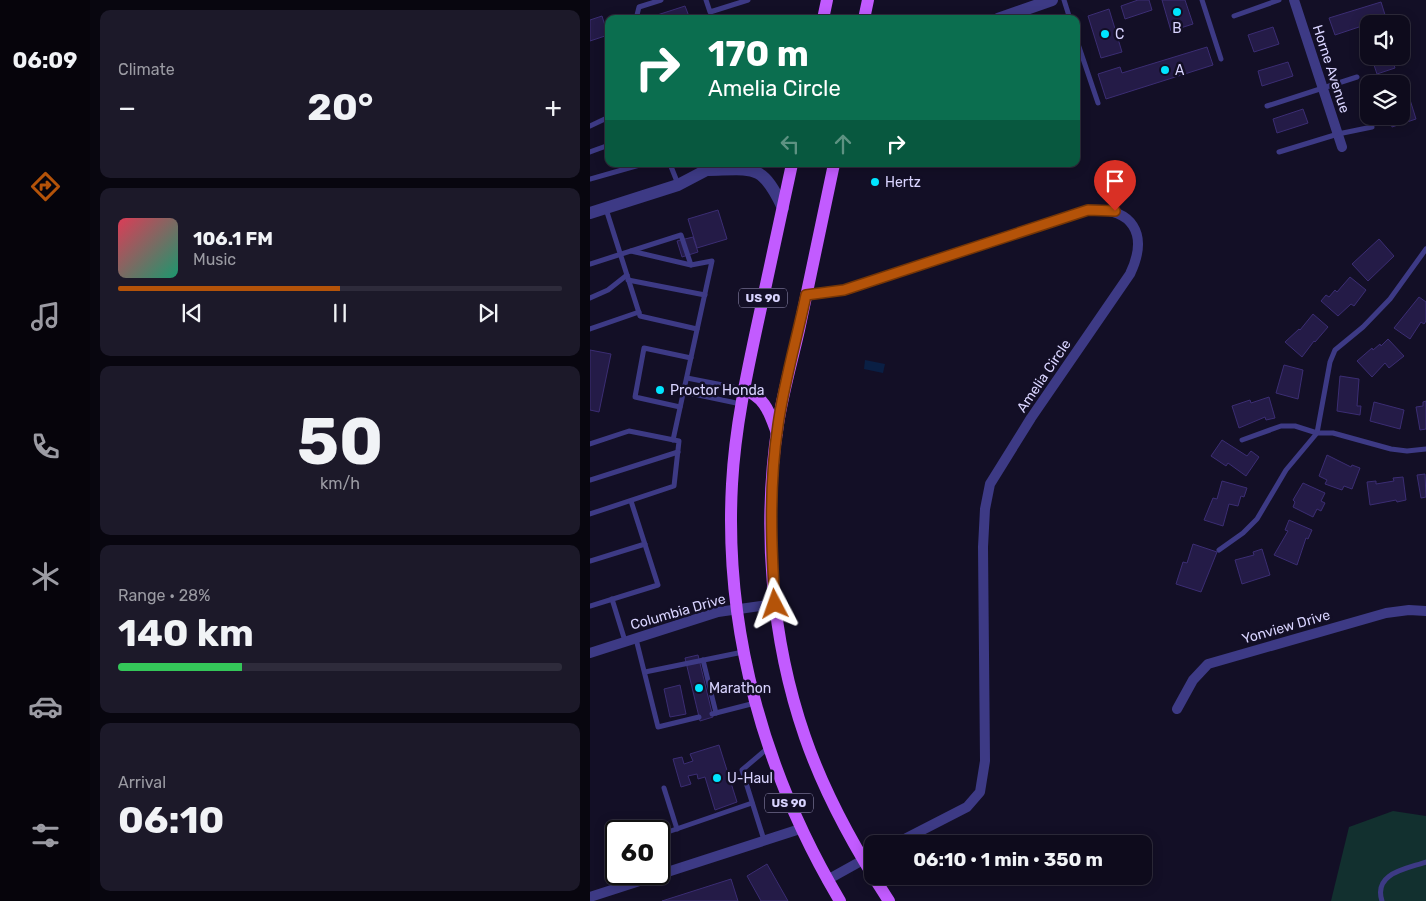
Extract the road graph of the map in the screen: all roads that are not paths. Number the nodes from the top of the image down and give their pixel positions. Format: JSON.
{"nodes":[{"id":1,"x":661,"y":0,"type":"edge"},
{"id":2,"x":706,"y":0,"type":"edge"},
{"id":3,"x":748,"y":0,"type":"edge"},
{"id":4,"x":827,"y":0,"type":"edge"},
{"id":5,"x":868,"y":0,"type":"edge"},
{"id":6,"x":1052,"y":0,"type":"edge"},
{"id":7,"x":1064,"y":0,"type":"edge"},
{"id":8,"x":1202,"y":0,"type":"edge"},
{"id":9,"x":1280,"y":0,"type":"edge"},
{"id":10,"x":740,"y":1,"type":"edge"},
{"id":11,"x":1296,"y":1,"type":"edge"},
{"id":12,"x":637,"y":15,"type":"edge"},
{"id":13,"x":824,"y":15,"type":"edge"},
{"id":14,"x":866,"y":15,"type":"edge"},
{"id":15,"x":1009,"y":15,"type":"edge"},
{"id":16,"x":1069,"y":15,"type":"edge"},
{"id":17,"x":1234,"y":16,"type":"dead end"},
{"id":18,"x":1080,"y":50,"type":"edge"},
{"id":19,"x":1221,"y":59,"type":"dead end"},
{"id":20,"x":1357,"y":77,"type":"dead end"},
{"id":21,"x":1324,"y":88,"type":"junction"},
{"id":22,"x":1098,"y":103,"type":"dead end"},
{"id":23,"x":1267,"y":106,"type":"dead end"},
{"id":24,"x":605,"y":119,"type":"edge"},
{"id":25,"x":1371,"y":125,"type":"edge"},
{"id":26,"x":590,"y":126,"type":"edge"},
{"id":27,"x":1338,"y":134,"type":"junction"},
{"id":28,"x":605,"y":147,"type":"edge"},
{"id":29,"x":1342,"y":147,"type":"dead end"},
{"id":30,"x":590,"y":152,"type":"edge"},
{"id":31,"x":1278,"y":152,"type":"dead end"},
{"id":32,"x":632,"y":167,"type":"edge"},
{"id":33,"x":671,"y":167,"type":"edge"},
{"id":34,"x":709,"y":167,"type":"edge"},
{"id":35,"x":721,"y":167,"type":"edge"},
{"id":36,"x":791,"y":167,"type":"edge"},
{"id":37,"x":833,"y":167,"type":"edge"},
{"id":38,"x":590,"y":179,"type":"edge"},
{"id":39,"x":678,"y":185,"type":"junction"},
{"id":40,"x":782,"y":208,"type":"junction"},
{"id":41,"x":606,"y":209,"type":"junction"},
{"id":42,"x":590,"y":213,"type":"edge"},
{"id":43,"x":1426,"y":248,"type":"edge"},
{"id":44,"x":632,"y":251,"type":"junction"},
{"id":45,"x":620,"y":254,"type":"junction"},
{"id":46,"x":590,"y":264,"type":"edge"},
{"id":47,"x":691,"y":265,"type":"junction"},
{"id":48,"x":627,"y":278,"type":"junction"},
{"id":49,"x":705,"y":295,"type":"junction"},
{"id":50,"x":806,"y":295,"type":"junction"},
{"id":51,"x":590,"y":298,"type":"edge"},
{"id":52,"x":639,"y":312,"type":"junction"},
{"id":53,"x":590,"y":329,"type":"edge"},
{"id":54,"x":697,"y":329,"type":"junction"},
{"id":55,"x":691,"y":358,"type":"junction"},
{"id":56,"x":687,"y":378,"type":"junction"},
{"id":57,"x":743,"y":389,"type":"junction"},
{"id":58,"x":684,"y":392,"type":"junction"},
{"id":59,"x":741,"y":404,"type":"junction"},
{"id":60,"x":680,"y":407,"type":"junction"},
{"id":61,"x":777,"y":433,"type":"junction"},
{"id":62,"x":1317,"y":433,"type":"junction"},
{"id":63,"x":674,"y":440,"type":"junction"},
{"id":64,"x":1242,"y":440,"type":"dead end"},
{"id":65,"x":590,"y":444,"type":"edge"},
{"id":66,"x":1426,"y":449,"type":"edge"},
{"id":67,"x":678,"y":452,"type":"junction"},
{"id":68,"x":590,"y":480,"type":"edge"},
{"id":69,"x":631,"y":501,"type":"junction"},
{"id":70,"x":590,"y":514,"type":"edge"},
{"id":71,"x":645,"y":544,"type":"junction"},
{"id":72,"x":1219,"y":550,"type":"dead end"},
{"id":73,"x":590,"y":561,"type":"edge"},
{"id":74,"x":612,"y":599,"type":"junction"},
{"id":75,"x":775,"y":604,"type":"junction"},
{"id":76,"x":590,"y":606,"type":"edge"},
{"id":77,"x":737,"y":609,"type":"junction"},
{"id":78,"x":1426,"y":611,"type":"edge"},
{"id":79,"x":636,"y":638,"type":"junction"},
{"id":80,"x":625,"y":642,"type":"junction"},
{"id":81,"x":743,"y":652,"type":"junction"},
{"id":82,"x":590,"y":653,"type":"edge"},
{"id":83,"x":703,"y":660,"type":"junction"},
{"id":84,"x":645,"y":672,"type":"junction"},
{"id":85,"x":755,"y":703,"type":"junction"},
{"id":86,"x":1177,"y":709,"type":"dead end"},
{"id":87,"x":699,"y":717,"type":"dead end"},
{"id":88,"x":769,"y":748,"type":"junction"},
{"id":89,"x":664,"y":788,"type":"dead end"},
{"id":90,"x":752,"y":803,"type":"junction"},
{"id":91,"x":677,"y":829,"type":"junction"},
{"id":92,"x":800,"y":829,"type":"junction"},
{"id":93,"x":670,"y":831,"type":"edge"},
{"id":94,"x":913,"y":835,"type":"edge"},
{"id":95,"x":764,"y":840,"type":"junction"},
{"id":96,"x":864,"y":853,"type":"edge"},
{"id":97,"x":864,"y":860,"type":"edge"},
{"id":98,"x":1426,"y":862,"type":"edge"},
{"id":99,"x":670,"y":869,"type":"edge"},
{"id":100,"x":827,"y":880,"type":"junction"},
{"id":101,"x":621,"y":885,"type":"edge"},
{"id":102,"x":881,"y":885,"type":"edge"},
{"id":103,"x":590,"y":897,"type":"edge"},
{"id":104,"x":840,"y":901,"type":"edge"},
{"id":105,"x":889,"y":901,"type":"edge"},
{"id":106,"x":1382,"y":901,"type":"edge"}],
"edges":[{"from":1,"to":12,"type":"lane"},
{"from":2,"to":10,"type":"lane"},
{"from":3,"to":10,"type":"lane"},
{"from":4,"to":13,"type":"main road"},
{"from":5,"to":14,"type":"main road"},
{"from":6,"to":15,"type":"street"},
{"from":7,"to":16,"type":"lane"},
{"from":8,"to":19,"type":"lane"},
{"from":9,"to":17,"type":"lane"},
{"from":11,"to":21,"type":"street","name":"Horne Avenue"},
{"from":18,"to":22,"type":"lane"},
{"from":20,"to":21,"type":"lane"},
{"from":21,"to":23,"type":"lane"},
{"from":21,"to":27,"type":"street","name":"Horne Avenue"},
{"from":24,"to":26,"type":"lane"},
{"from":25,"to":27,"type":"lane"},
{"from":27,"to":29,"type":"street","name":"Horne Avenue"},
{"from":27,"to":31,"type":"lane"},
{"from":28,"to":30,"type":"lane"},
{"from":32,"to":38,"type":"lane"},
{"from":33,"to":39,"type":"lane"},
{"from":34,"to":39,"type":"street"},
{"from":35,"to":40,"type":"street"},
{"from":36,"to":40,"type":"main road","number":"US 90"},
{"from":37,"to":50,"type":"main road","number":"US 90"},
{"from":39,"to":41,"type":"street"},
{"from":40,"to":57,"type":"main road","number":"US 90"},
{"from":41,"to":42,"type":"street"},
{"from":41,"to":45,"type":"lane"},
{"from":43,"to":62,"type":"lane"},
{"from":44,"to":45,"type":"lane"},
{"from":44,"to":47,"type":"lane"},
{"from":44,"to":47,"type":"lane"},
{"from":45,"to":46,"type":"lane"},
{"from":45,"to":48,"type":"lane"},
{"from":47,"to":49,"type":"lane"},
{"from":48,"to":49,"type":"lane"},
{"from":48,"to":51,"type":"lane"},
{"from":48,"to":52,"type":"lane"},
{"from":49,"to":54,"type":"lane"},
{"from":50,"to":61,"type":"main road","number":"US 90"},
{"from":50,"to":94,"type":"street","name":"Amelia Circle"},
{"from":52,"to":53,"type":"lane"},
{"from":52,"to":54,"type":"lane"},
{"from":54,"to":55,"type":"lane"},
{"from":55,"to":56,"type":"lane"},
{"from":55,"to":60,"type":"lane"},
{"from":56,"to":57,"type":"lane"},
{"from":56,"to":58,"type":"lane"},
{"from":57,"to":59,"type":"main road","number":"US 90"},
{"from":57,"to":61,"type":"main road"},
{"from":58,"to":59,"type":"lane"},
{"from":58,"to":60,"type":"lane"},
{"from":59,"to":77,"type":"main road","number":"US 90"},
{"from":60,"to":63,"type":"lane"},
{"from":61,"to":75,"type":"main road","number":"US 90"},
{"from":62,"to":64,"type":"lane"},
{"from":62,"to":66,"type":"lane"},
{"from":62,"to":72,"type":"lane"},
{"from":63,"to":65,"type":"lane"},
{"from":63,"to":67,"type":"lane"},
{"from":67,"to":68,"type":"lane"},
{"from":67,"to":69,"type":"lane"},
{"from":69,"to":70,"type":"lane"},
{"from":69,"to":71,"type":"lane"},
{"from":71,"to":73,"type":"lane"},
{"from":71,"to":74,"type":"lane"},
{"from":74,"to":76,"type":"lane"},
{"from":74,"to":80,"type":"lane"},
{"from":75,"to":77,"type":"street","name":"Columbia Drive"},
{"from":75,"to":96,"type":"main road","number":"US 90"},
{"from":77,"to":79,"type":"street","name":"Columbia Drive"},
{"from":77,"to":81,"type":"main road","number":"US 90"},
{"from":78,"to":86,"type":"street","name":"Yonview Drive"},
{"from":79,"to":80,"type":"street","name":"Columbia Drive"},
{"from":79,"to":84,"type":"lane"},
{"from":80,"to":82,"type":"street","name":"Columbia Drive"},
{"from":81,"to":83,"type":"lane"},
{"from":81,"to":85,"type":"main road","number":"US 90"},
{"from":83,"to":84,"type":"lane"},
{"from":83,"to":85,"type":"lane"},
{"from":84,"to":87,"type":"lane"},
{"from":85,"to":88,"type":"main road","number":"US 90"},
{"from":88,"to":90,"type":"lane"},
{"from":88,"to":92,"type":"main road","number":"US 90"},
{"from":89,"to":91,"type":"lane"},
{"from":90,"to":91,"type":"lane"},
{"from":90,"to":95,"type":"lane"},
{"from":91,"to":93,"type":"lane"},
{"from":92,"to":95,"type":"street"},
{"from":92,"to":100,"type":"main road","number":"US 90"},
{"from":95,"to":99,"type":"street"},
{"from":97,"to":100,"type":"street"},
{"from":98,"to":106,"type":"lane"},
{"from":100,"to":104,"type":"main road","number":"US 90"},
{"from":101,"to":103,"type":"street"},
{"from":102,"to":105,"type":"main road","number":"US 90"}]}
